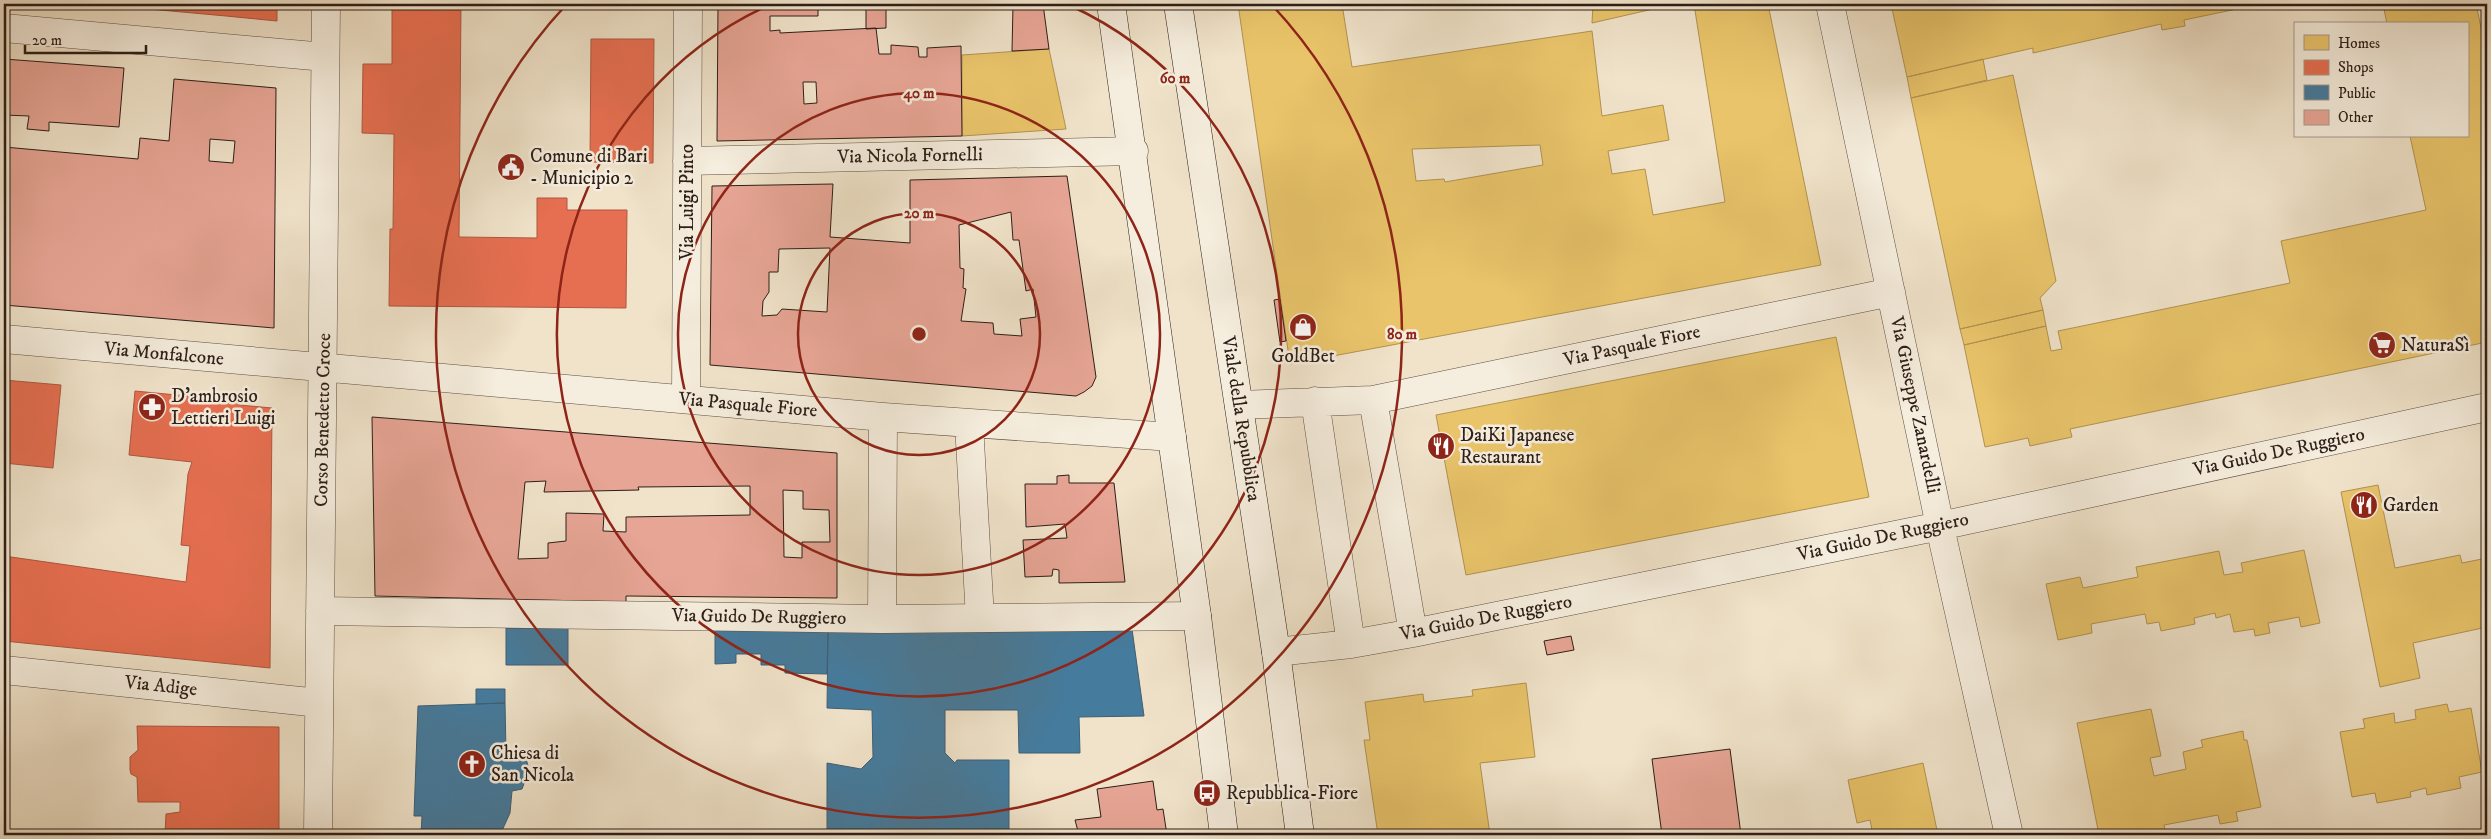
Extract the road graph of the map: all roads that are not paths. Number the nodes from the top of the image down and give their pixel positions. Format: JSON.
{"nodes":[{"id":1,"x":326,"y":4,"type":"edge"},
{"id":2,"x":688,"y":4,"type":"edge"},
{"id":3,"x":1112,"y":4,"type":"edge"},
{"id":4,"x":1178,"y":4,"type":"edge"},
{"id":5,"x":1830,"y":4,"type":"edge"},
{"id":6,"x":4,"y":28,"type":"edge"},
{"id":7,"x":325,"y":57,"type":"junction"},
{"id":8,"x":1134,"y":151,"type":"junction"},
{"id":9,"x":687,"y":161,"type":"junction"},
{"id":10,"x":1891,"y":292,"type":"junction"},
{"id":11,"x":4,"y":339,"type":"edge"},
{"id":12,"x":324,"y":369,"type":"junction"},
{"id":13,"x":686,"y":400,"type":"junction"},
{"id":14,"x":1373,"y":400,"type":"junction"},
{"id":15,"x":1315,"y":401,"type":"junction"},
{"id":16,"x":1239,"y":405,"type":"junction"},
{"id":17,"x":2487,"y":407,"type":"edge"},
{"id":18,"x":883,"y":417,"type":"junction"},
{"id":19,"x":969,"y":424,"type":"junction"},
{"id":20,"x":1172,"y":437,"type":"junction"},
{"id":21,"x":1940,"y":526,"type":"junction"},
{"id":22,"x":320,"y":610,"type":"junction"},
{"id":23,"x":1198,"y":616,"type":"junction"},
{"id":24,"x":980,"y":618,"type":"junction"},
{"id":25,"x":882,"y":619,"type":"junction"},
{"id":26,"x":1413,"y":633,"type":"junction"},
{"id":27,"x":1351,"y":644,"type":"junction"},
{"id":28,"x":1276,"y":652,"type":"junction"},
{"id":29,"x":4,"y":670,"type":"edge"},
{"id":30,"x":319,"y":703,"type":"junction"},
{"id":31,"x":318,"y":835,"type":"edge"},
{"id":32,"x":1224,"y":835,"type":"edge"},
{"id":33,"x":1300,"y":835,"type":"edge"},
{"id":34,"x":2009,"y":835,"type":"edge"}],
"edges":[{"from":1,"to":7,"type":"street","name":"Corso Benedetto Croce"},
{"from":2,"to":9,"type":"street","name":"Via Luigi Pinto"},
{"from":3,"to":8,"type":"street"},
{"from":4,"to":16,"type":"street","name":"Viale della Repubblica"},
{"from":5,"to":10,"type":"street","name":"Via Giuseppe Zanardelli"},
{"from":6,"to":7,"type":"street"},
{"from":7,"to":12,"type":"street","name":"Corso Benedetto Croce"},
{"from":8,"to":9,"type":"street","name":"Via Nicola Fornelli"},
{"from":8,"to":20,"type":"street"},
{"from":9,"to":13,"type":"street","name":"Via Luigi Pinto"},
{"from":10,"to":14,"type":"street","name":"Via Pasquale Fiore"},
{"from":10,"to":21,"type":"street","name":"Via Giuseppe Zanardelli"},
{"from":11,"to":12,"type":"street","name":"Via Monfalcone"},
{"from":12,"to":13,"type":"street","name":"Via Pasquale Fiore"},
{"from":12,"to":22,"type":"street","name":"Corso Benedetto Croce"},
{"from":13,"to":18,"type":"street","name":"Via Pasquale Fiore"},
{"from":14,"to":15,"type":"street","name":"Via Pasquale Fiore"},
{"from":14,"to":26,"type":"street"},
{"from":15,"to":16,"type":"street","name":"Via Pasquale Fiore"},
{"from":15,"to":27,"type":"street"},
{"from":16,"to":28,"type":"street","name":"Viale della Repubblica"},
{"from":17,"to":21,"type":"street","name":"Via Guido De Ruggiero"},
{"from":18,"to":19,"type":"street","name":"Via Pasquale Fiore"},
{"from":18,"to":25,"type":"street"},
{"from":19,"to":20,"type":"street","name":"Via Pasquale Fiore"},
{"from":19,"to":24,"type":"street"},
{"from":20,"to":23,"type":"street"},
{"from":21,"to":26,"type":"street","name":"Via Guido De Ruggiero"},
{"from":21,"to":34,"type":"street","name":"Via Giuseppe Zanardelli"},
{"from":22,"to":25,"type":"street","name":"Via Guido De Ruggiero"},
{"from":22,"to":30,"type":"street","name":"Corso Benedetto Croce"},
{"from":23,"to":24,"type":"street","name":"Via Guido De Ruggiero"},
{"from":23,"to":32,"type":"street"},
{"from":24,"to":25,"type":"street","name":"Via Guido De Ruggiero"},
{"from":26,"to":27,"type":"street","name":"Via Guido De Ruggiero"},
{"from":27,"to":28,"type":"street","name":"Via Guido De Ruggiero"},
{"from":28,"to":33,"type":"street","name":"Viale della Repubblica"},
{"from":29,"to":30,"type":"street","name":"Via Adige"},
{"from":30,"to":31,"type":"street","name":"Corso Benedetto Croce"}]}
